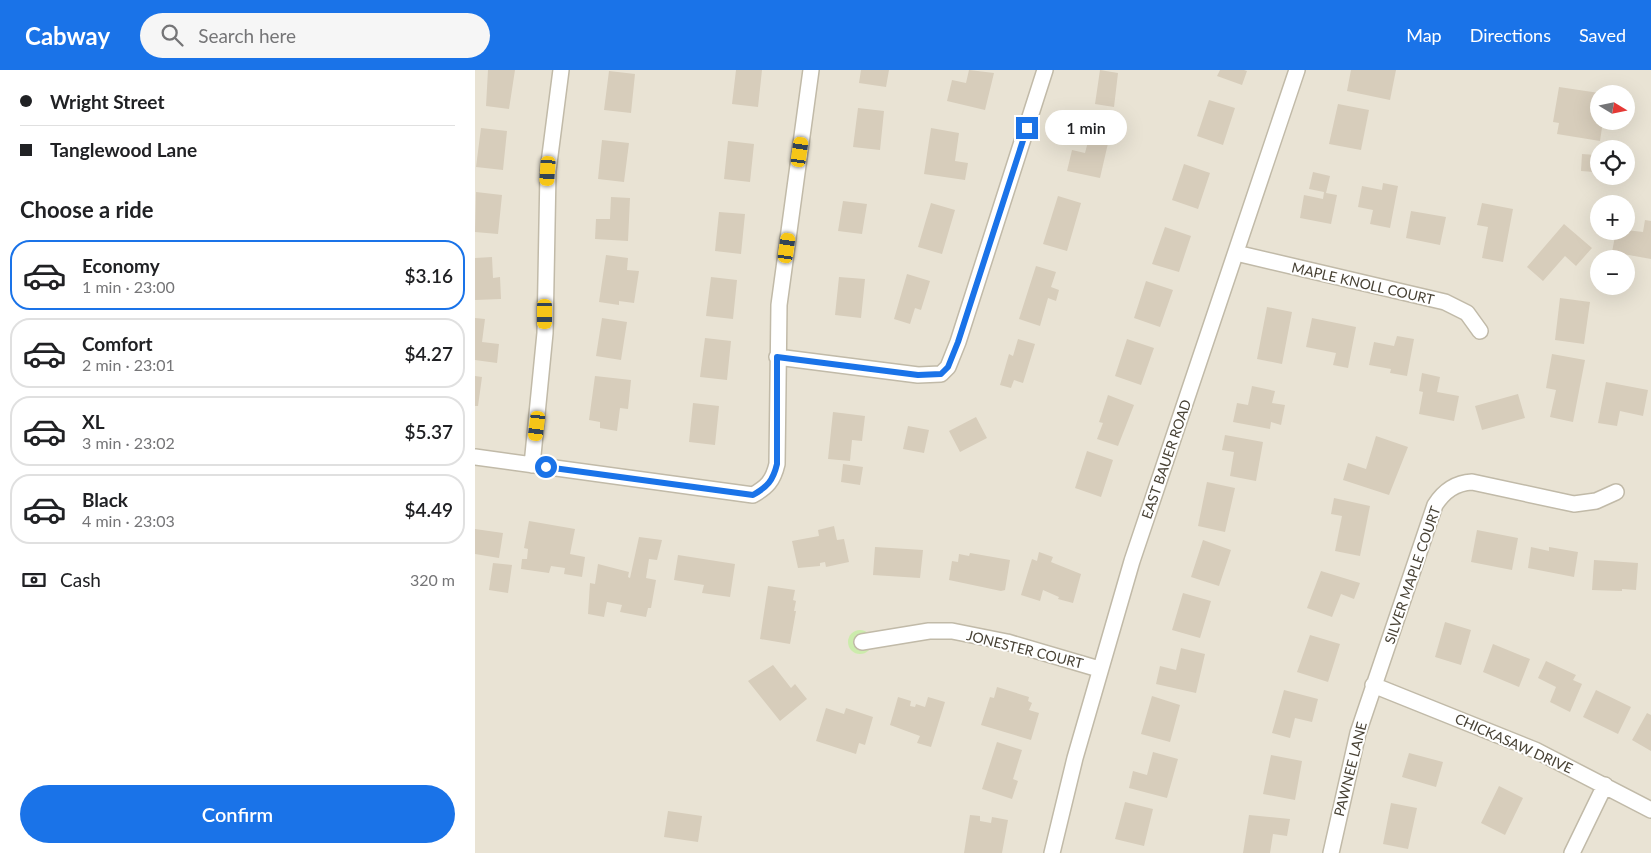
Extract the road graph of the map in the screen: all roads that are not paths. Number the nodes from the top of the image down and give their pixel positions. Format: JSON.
{"nodes":[{"id":1,"x":561,"y":70,"type":"edge"},
{"id":2,"x":811,"y":70,"type":"edge"},
{"id":3,"x":1045,"y":70,"type":"edge"},
{"id":4,"x":1297,"y":70,"type":"edge"},
{"id":5,"x":1236,"y":253,"type":"junction"},
{"id":6,"x":1480,"y":331,"type":"dead end"},
{"id":7,"x":777,"y":357,"type":"junction"},
{"id":8,"x":475,"y":457,"type":"edge"},
{"id":9,"x":532,"y":465,"type":"junction"},
{"id":10,"x":1615,"y":492,"type":"dead end"},
{"id":11,"x":861,"y":642,"type":"dead end"},
{"id":12,"x":1099,"y":669,"type":"junction"},
{"id":13,"x":1373,"y":685,"type":"junction"},
{"id":14,"x":1605,"y":786,"type":"junction"},
{"id":15,"x":1651,"y":810,"type":"edge"},
{"id":16,"x":1053,"y":853,"type":"edge"},
{"id":17,"x":1331,"y":853,"type":"edge"},
{"id":18,"x":1572,"y":853,"type":"edge"}],
"edges":[{"from":1,"to":9,"type":"street"},
{"from":2,"to":7,"type":"street"},
{"from":3,"to":7,"type":"street"},
{"from":4,"to":5,"type":"street","name":"EAST BAUER ROAD"},
{"from":5,"to":6,"type":"street","name":"MAPLE KNOLL COURT"},
{"from":5,"to":12,"type":"street","name":"EAST BAUER ROAD"},
{"from":7,"to":9,"type":"street"},
{"from":8,"to":9,"type":"street"},
{"from":10,"to":13,"type":"street","name":"SILVER MAPLE COURT"},
{"from":11,"to":12,"type":"street","name":"JONESTER COURT"},
{"from":12,"to":16,"type":"street","name":"EAST BAUER ROAD"},
{"from":13,"to":14,"type":"street","name":"CHICKASAW DRIVE"},
{"from":13,"to":17,"type":"street","name":"PAWNEE LANE"},
{"from":14,"to":15,"type":"street","name":"CHICKASAW DRIVE"},
{"from":14,"to":18,"type":"street"}]}
